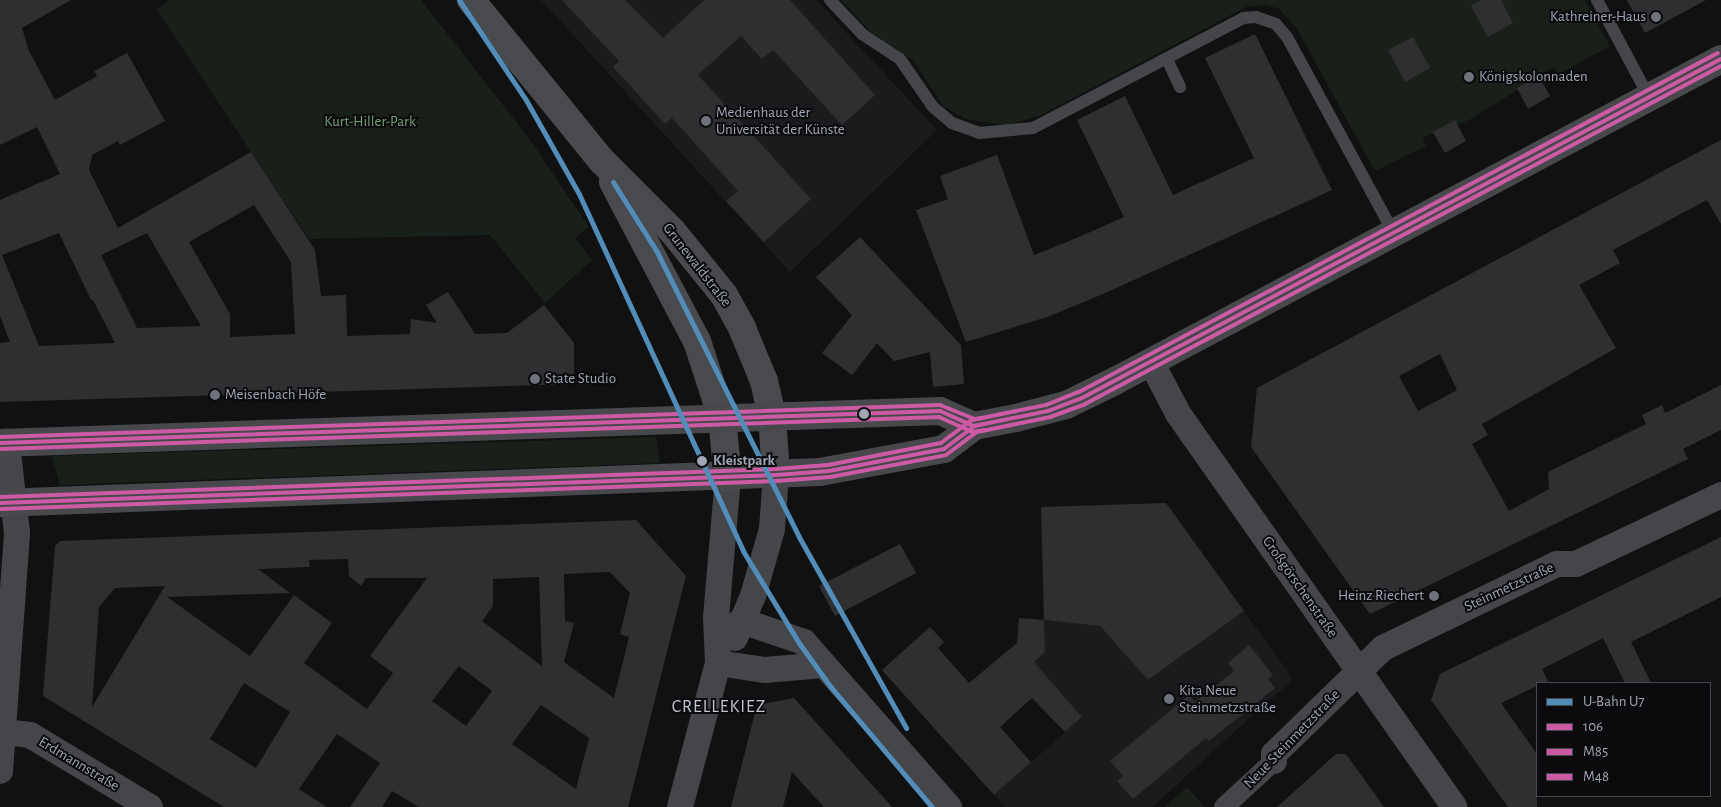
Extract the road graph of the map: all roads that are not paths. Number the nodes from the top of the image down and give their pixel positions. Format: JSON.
{"nodes":[{"id":1,"x":471,"y":0,"type":"edge"},
{"id":2,"x":830,"y":0,"type":"edge"},
{"id":3,"x":1597,"y":0,"type":"edge"},
{"id":4,"x":1166,"y":59,"type":"junction"},
{"id":5,"x":1721,"y":59,"type":"edge"},
{"id":6,"x":1180,"y":87,"type":"dead end"},
{"id":7,"x":1649,"y":97,"type":"junction"},
{"id":8,"x":1033,"y":128,"type":"junction"},
{"id":9,"x":1038,"y":140,"type":"dead end"},
{"id":10,"x":602,"y":161,"type":"junction"},
{"id":11,"x":1394,"y":233,"type":"junction"},
{"id":12,"x":1151,"y":362,"type":"junction"},
{"id":13,"x":772,"y":416,"type":"junction"},
{"id":14,"x":722,"y":418,"type":"junction"},
{"id":15,"x":974,"y":426,"type":"junction"},
{"id":16,"x":3,"y":442,"type":"edge"},
{"id":17,"x":776,"y":475,"type":"junction"},
{"id":18,"x":728,"y":478,"type":"junction"},
{"id":19,"x":1721,"y":494,"type":"edge"},
{"id":20,"x":8,"y":503,"type":"edge"},
{"id":21,"x":742,"y":621,"type":"junction"},
{"id":22,"x":718,"y":635,"type":"junction"},
{"id":23,"x":718,"y":663,"type":"junction"},
{"id":24,"x":823,"y":665,"type":"junction"},
{"id":25,"x":1359,"y":671,"type":"junction"},
{"id":26,"x":4,"y":732,"type":"junction"},
{"id":27,"x":1274,"y":761,"type":"joint"},
{"id":28,"x":0,"y":771,"type":"edge"},
{"id":29,"x":150,"y":807,"type":"edge"},
{"id":30,"x":680,"y":807,"type":"edge"},
{"id":31,"x":948,"y":807,"type":"edge"},
{"id":32,"x":1224,"y":807,"type":"edge"},
{"id":33,"x":1455,"y":807,"type":"edge"}],
"edges":[{"from":1,"to":10,"type":"main road","name":"Grunewaldstraße"},
{"from":2,"to":8,"type":"lane"},
{"from":3,"to":7,"type":"lane"},
{"from":4,"to":6,"type":"lane"},
{"from":4,"to":8,"type":"lane"},
{"from":4,"to":11,"type":"lane"},
{"from":5,"to":7,"type":"main road"},
{"from":7,"to":11,"type":"main road"},
{"from":8,"to":9,"type":"lane"},
{"from":10,"to":13,"type":"main road","name":"Grunewaldstraße"},
{"from":10,"to":14,"type":"main road","name":"Grunewaldstraße"},
{"from":11,"to":12,"type":"main road"},
{"from":12,"to":15,"type":"main road"},
{"from":12,"to":25,"type":"street","name":"Großgörschenstraße"},
{"from":13,"to":14,"type":"main road"},
{"from":13,"to":15,"type":"main road"},
{"from":13,"to":17,"type":"main road","name":"Grunewaldstraße"},
{"from":14,"to":16,"type":"main road"},
{"from":14,"to":18,"type":"main road","name":"Grunewaldstraße"},
{"from":15,"to":17,"type":"main road"},
{"from":16,"to":20,"type":"street"},
{"from":17,"to":18,"type":"main road"},
{"from":17,"to":21,"type":"street"},
{"from":18,"to":20,"type":"main road"},
{"from":18,"to":22,"type":"street"},
{"from":19,"to":25,"type":"street","name":"Steinmetzstraße"},
{"from":20,"to":26,"type":"street"},
{"from":21,"to":22,"type":"street"},
{"from":21,"to":23,"type":"street"},
{"from":21,"to":24,"type":"street"},
{"from":22,"to":23,"type":"street"},
{"from":23,"to":24,"type":"street"},
{"from":23,"to":30,"type":"street"},
{"from":24,"to":31,"type":"street"},
{"from":25,"to":27,"type":"street","name":"Neue Steinmetzstraße"},
{"from":25,"to":33,"type":"street","name":"Großgörschenstraße"},
{"from":26,"to":28,"type":"street"},
{"from":26,"to":29,"type":"street","name":"Erdmannstraße"},
{"from":27,"to":32,"type":"street","name":"Neue Steinmetzstraße"}]}
